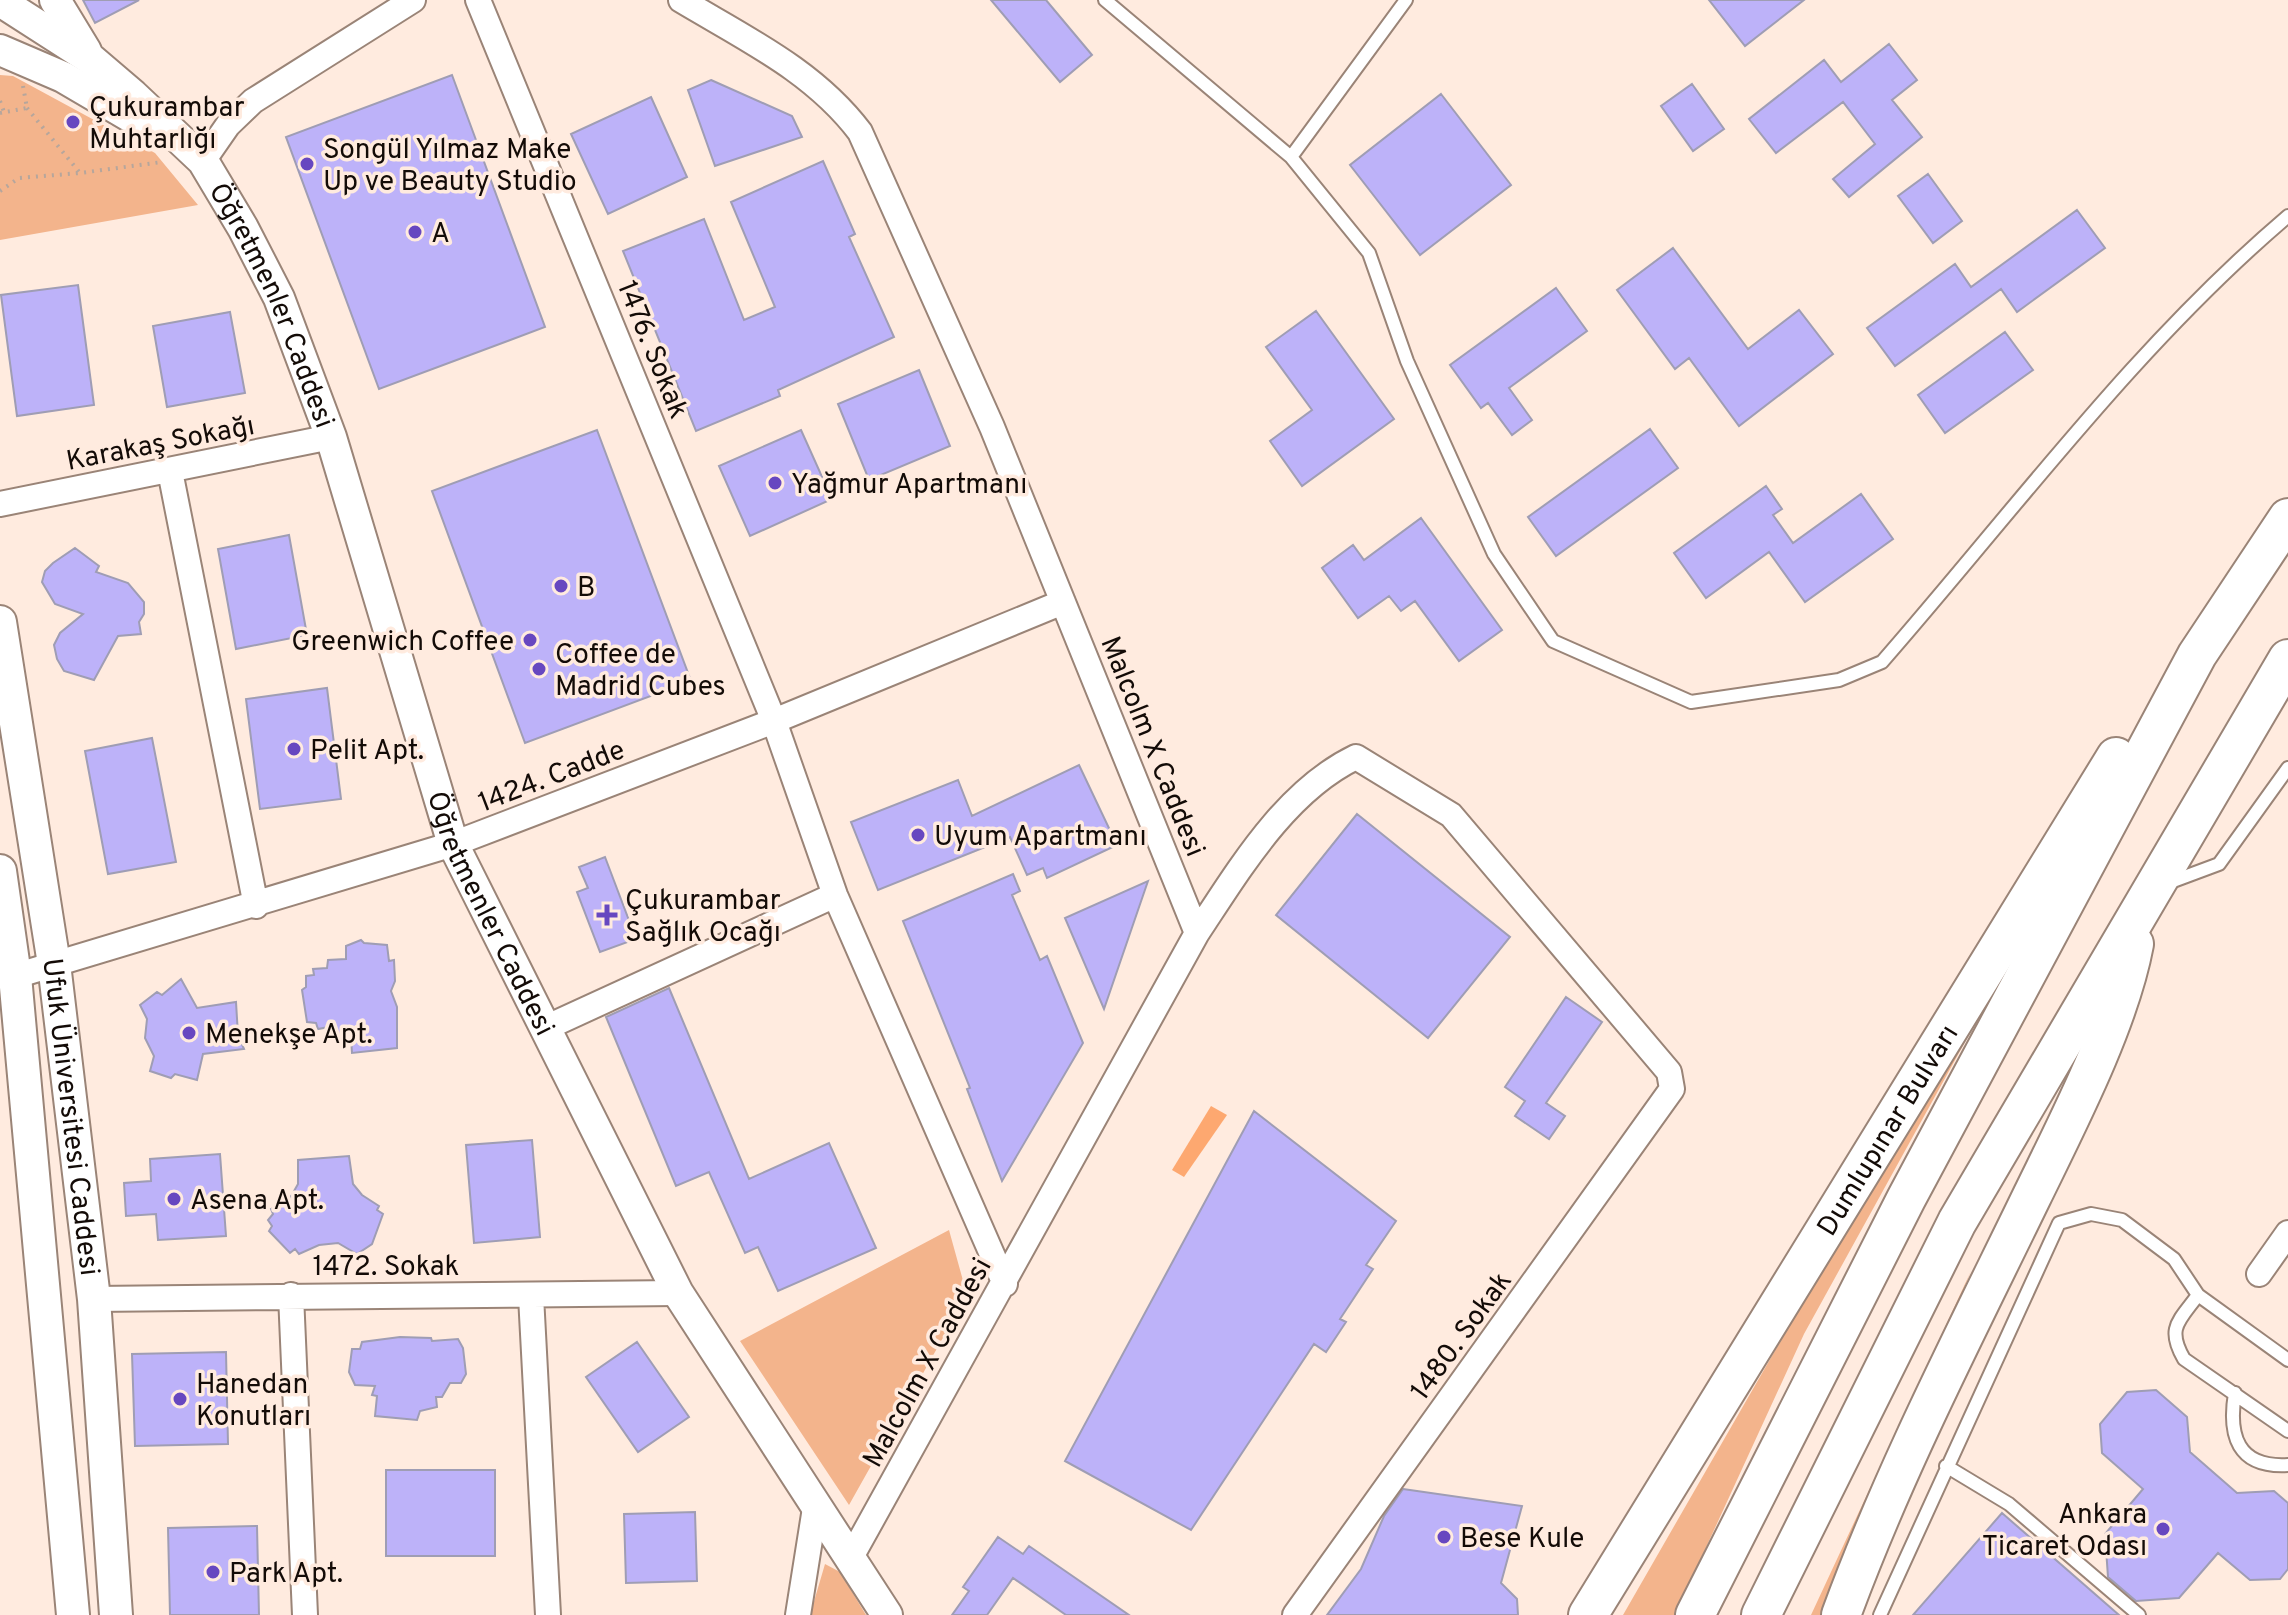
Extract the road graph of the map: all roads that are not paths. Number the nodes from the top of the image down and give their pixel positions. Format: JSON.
{"nodes":[{"id":1,"x":55,"y":0,"type":"edge"},
{"id":2,"x":413,"y":0,"type":"edge"},
{"id":3,"x":478,"y":0,"type":"edge"},
{"id":4,"x":681,"y":0,"type":"edge"},
{"id":5,"x":1105,"y":0,"type":"edge"},
{"id":6,"x":1406,"y":0,"type":"edge"},
{"id":7,"x":0,"y":1,"type":"edge"},
{"id":8,"x":0,"y":50,"type":"edge"},
{"id":9,"x":92,"y":60,"type":"junction"},
{"id":10,"x":1291,"y":157,"type":"junction"},
{"id":11,"x":203,"y":161,"type":"junction"},
{"id":12,"x":2288,"y":216,"type":"edge"},
{"id":13,"x":331,"y":437,"type":"junction"},
{"id":14,"x":170,"y":471,"type":"junction"},
{"id":15,"x":0,"y":504,"type":"edge"},
{"id":16,"x":2288,"y":518,"type":"edge"},
{"id":17,"x":1063,"y":602,"type":"junction"},
{"id":18,"x":0,"y":622,"type":"edge"},
{"id":19,"x":2197,"y":655,"type":"junction"},
{"id":20,"x":2288,"y":659,"type":"edge"},
{"id":21,"x":774,"y":721,"type":"junction"},
{"id":22,"x":2288,"y":768,"type":"edge"},
{"id":23,"x":453,"y":844,"type":"junction"},
{"id":24,"x":0,"y":871,"type":"edge"},
{"id":25,"x":835,"y":895,"type":"junction"},
{"id":26,"x":2148,"y":899,"type":"junction"},
{"id":27,"x":256,"y":906,"type":"junction"},
{"id":28,"x":1197,"y":933,"type":"junction"},
{"id":29,"x":54,"y":964,"type":"junction"},
{"id":30,"x":8,"y":974,"type":"edge"},
{"id":31,"x":543,"y":1029,"type":"junction"},
{"id":32,"x":2288,"y":1233,"type":"edge"},
{"id":33,"x":2288,"y":1255,"type":"edge"},
{"id":34,"x":1005,"y":1284,"type":"junction"},
{"id":35,"x":678,"y":1293,"type":"junction"},
{"id":36,"x":291,"y":1295,"type":"junction"},
{"id":37,"x":2198,"y":1295,"type":"junction"},
{"id":38,"x":531,"y":1296,"type":"junction"},
{"id":39,"x":94,"y":1299,"type":"junction"},
{"id":40,"x":2288,"y":1360,"type":"edge"},
{"id":41,"x":2235,"y":1393,"type":"junction"},
{"id":42,"x":2288,"y":1431,"type":"edge"},
{"id":43,"x":2288,"y":1465,"type":"edge"},
{"id":44,"x":1946,"y":1466,"type":"junction"},
{"id":45,"x":815,"y":1508,"type":"junction"},
{"id":46,"x":850,"y":1559,"type":"junction"},
{"id":47,"x":70,"y":1580,"type":"junction"},
{"id":48,"x":117,"y":1613,"type":"edge"},
{"id":49,"x":58,"y":1615,"type":"edge"},
{"id":50,"x":73,"y":1615,"type":"edge"},
{"id":51,"x":305,"y":1615,"type":"edge"},
{"id":52,"x":548,"y":1615,"type":"edge"},
{"id":53,"x":798,"y":1615,"type":"edge"},
{"id":54,"x":887,"y":1615,"type":"edge"},
{"id":55,"x":1295,"y":1615,"type":"edge"},
{"id":56,"x":1588,"y":1615,"type":"edge"},
{"id":57,"x":1695,"y":1615,"type":"edge"},
{"id":58,"x":1761,"y":1615,"type":"edge"},
{"id":59,"x":1841,"y":1615,"type":"edge"},
{"id":60,"x":1880,"y":1615,"type":"edge"},
{"id":61,"x":2139,"y":1615,"type":"edge"}],
"edges":[{"from":1,"to":9,"type":"street","name":"Öğretmenler Caddesi"},
{"from":2,"to":11,"type":"street"},
{"from":3,"to":21,"type":"street","name":"1476. Sokak"},
{"from":4,"to":17,"type":"street","name":"Malcolm X Caddesi"},
{"from":5,"to":10,"type":"lane"},
{"from":6,"to":10,"type":"lane"},
{"from":7,"to":9,"type":"street","name":"Öğretmenler Caddesi"},
{"from":8,"to":11,"type":"street","name":"Öğretmenler Caddesi"},
{"from":9,"to":11,"type":"street","name":"Öğretmenler Caddesi"},
{"from":10,"to":12,"type":"lane"},
{"from":11,"to":13,"type":"street","name":"Öğretmenler Caddesi"},
{"from":13,"to":14,"type":"street","name":"Karakaş Sokağı"},
{"from":13,"to":23,"type":"street","name":"Öğretmenler Caddesi"},
{"from":14,"to":15,"type":"street","name":"Karakaş Sokağı"},
{"from":14,"to":27,"type":"street"},
{"from":16,"to":19,"type":"highway","name":"Dumlupınar Bulvarı"},
{"from":17,"to":21,"type":"street","name":"1424. Cadde"},
{"from":17,"to":28,"type":"street","name":"Malcolm X Caddesi"},
{"from":18,"to":29,"type":"main road","name":"Ufuk Üniversitesi Caddesi"},
{"from":19,"to":56,"type":"highway","name":"Dumlupınar Bulvarı"},
{"from":19,"to":57,"type":"highway","name":"Dumlupınar Bulvarı"},
{"from":20,"to":26,"type":"highway"},
{"from":21,"to":23,"type":"street","name":"1424. Cadde"},
{"from":21,"to":25,"type":"street","name":"1476. Sokak"},
{"from":22,"to":26,"type":"lane"},
{"from":23,"to":27,"type":"street","name":"1424. Cadde"},
{"from":23,"to":31,"type":"street","name":"Öğretmenler Caddesi"},
{"from":24,"to":30,"type":"main road","name":"Ufuk Üniversitesi Caddesi"},
{"from":25,"to":31,"type":"street"},
{"from":25,"to":34,"type":"street","name":"1476. Sokak"},
{"from":26,"to":58,"type":"highway"},
{"from":26,"to":59,"type":"highway"},
{"from":27,"to":29,"type":"street","name":"1424. Cadde"},
{"from":28,"to":34,"type":"street","name":"Malcolm X Caddesi"},
{"from":28,"to":55,"type":"street","name":"1480. Sokak"},
{"from":29,"to":30,"type":"street","name":"1424. Cadde"},
{"from":29,"to":39,"type":"main road","name":"Ufuk Üniversitesi Caddesi"},
{"from":30,"to":47,"type":"main road","name":"Ufuk Üniversitesi Caddesi"},
{"from":31,"to":35,"type":"street","name":"Öğretmenler Caddesi"},
{"from":32,"to":33,"type":"street"},
{"from":34,"to":46,"type":"street","name":"Malcolm X Caddesi"},
{"from":35,"to":38,"type":"street","name":"1472. Sokak"},
{"from":35,"to":45,"type":"street","name":"Öğretmenler Caddesi"},
{"from":36,"to":38,"type":"street","name":"1472. Sokak"},
{"from":36,"to":39,"type":"street","name":"1472. Sokak"},
{"from":36,"to":51,"type":"street"},
{"from":37,"to":40,"type":"lane"},
{"from":37,"to":41,"type":"lane"},
{"from":37,"to":44,"type":"lane"},
{"from":38,"to":52,"type":"street"},
{"from":39,"to":48,"type":"main road","name":"Ufuk Üniversitesi Caddesi"},
{"from":41,"to":42,"type":"lane"},
{"from":41,"to":43,"type":"lane"},
{"from":44,"to":60,"type":"lane"},
{"from":44,"to":61,"type":"lane"},
{"from":45,"to":46,"type":"street","name":"Öğretmenler Caddesi"},
{"from":45,"to":53,"type":"street"},
{"from":46,"to":54,"type":"street","name":"Öğretmenler Caddesi"},
{"from":47,"to":49,"type":"main road"},
{"from":47,"to":50,"type":"main road","name":"Ufuk Üniversitesi Caddesi"}]}
